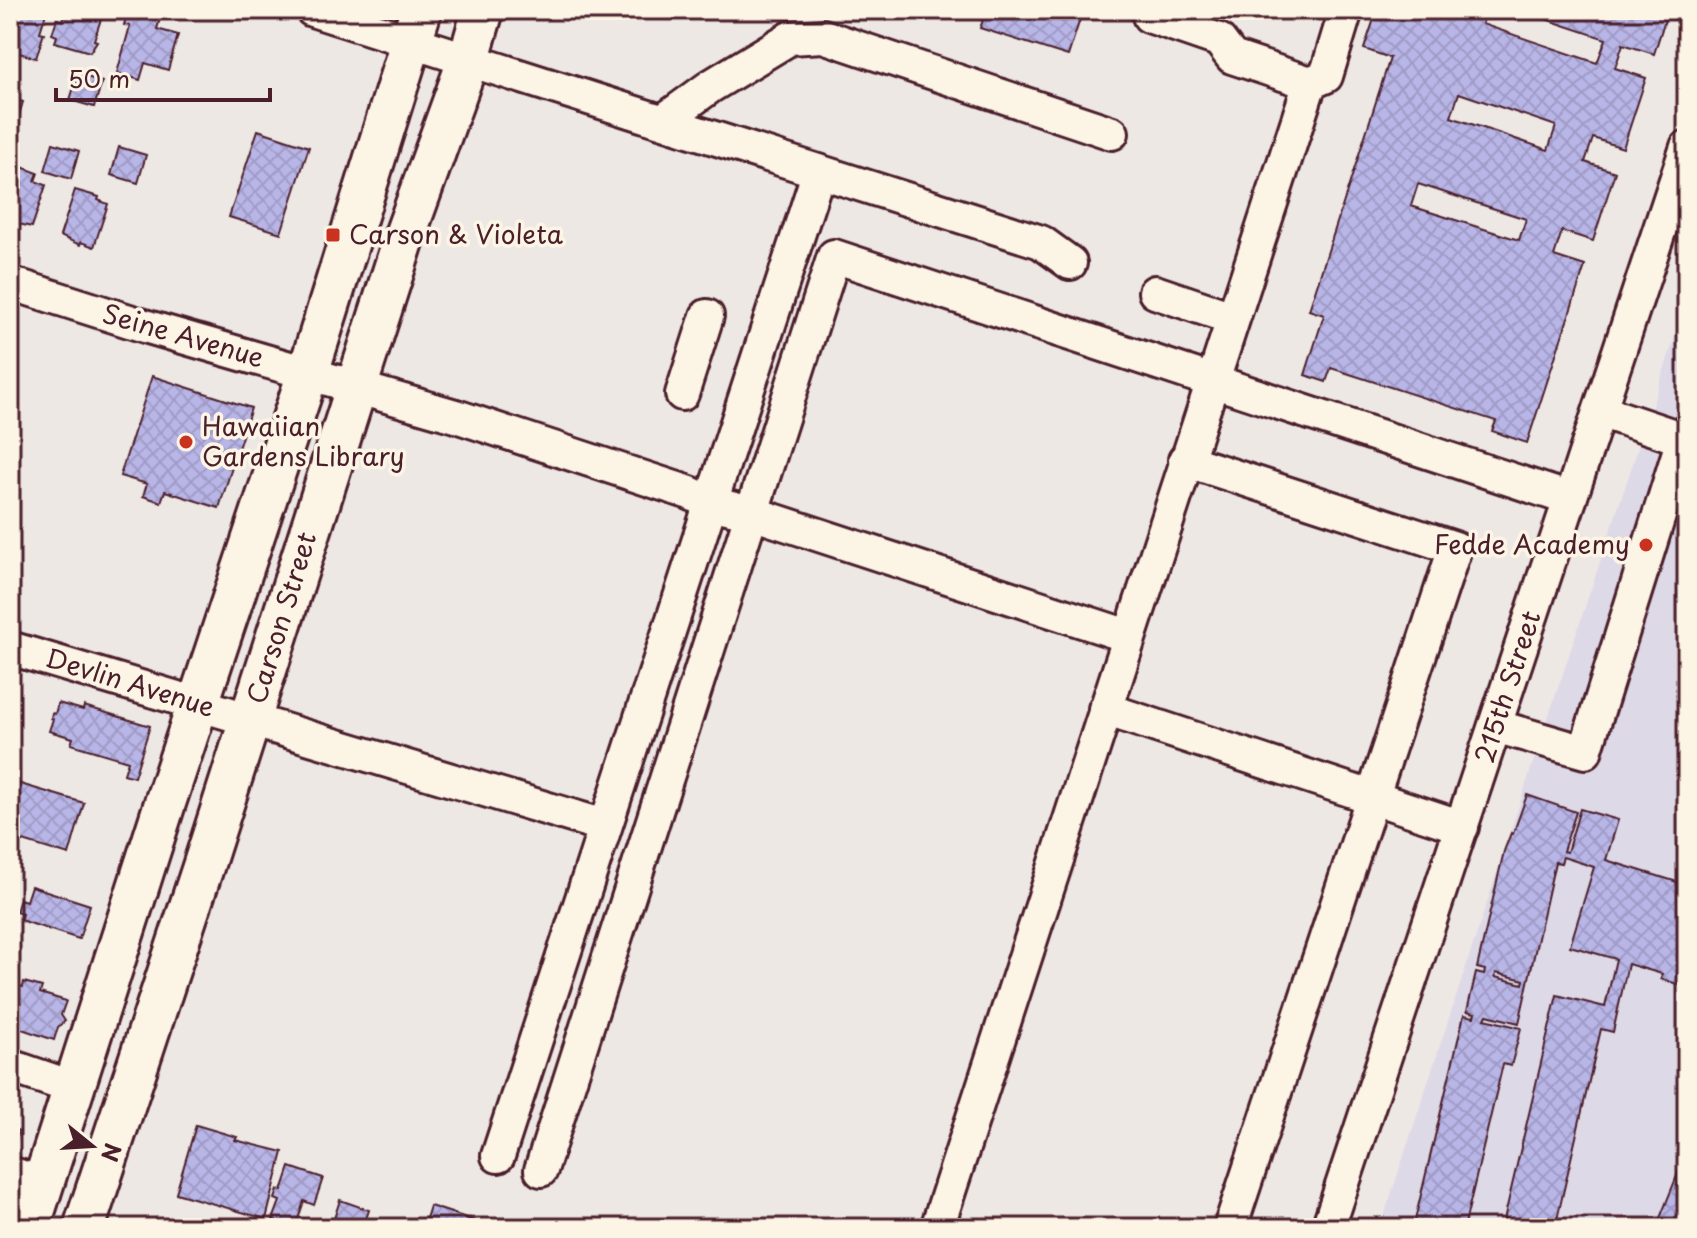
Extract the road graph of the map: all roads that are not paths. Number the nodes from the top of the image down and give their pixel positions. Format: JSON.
{"nodes":[{"id":1,"x":312,"y":10,"type":"edge"},
{"id":2,"x":483,"y":10,"type":"edge"},
{"id":3,"x":1150,"y":10,"type":"edge"},
{"id":4,"x":1346,"y":10,"type":"edge"},
{"id":5,"x":416,"y":25,"type":"edge"},
{"id":6,"x":469,"y":58,"type":"junction"},
{"id":7,"x":1310,"y":83,"type":"junction"},
{"id":8,"x":663,"y":121,"type":"junction"},
{"id":9,"x":1112,"y":133,"type":"dead end"},
{"id":10,"x":1687,"y":147,"type":"edge"},
{"id":11,"x":819,"y":171,"type":"junction"},
{"id":12,"x":1070,"y":263,"type":"dead end"},
{"id":13,"x":10,"y":283,"type":"edge"},
{"id":14,"x":1155,"y":292,"type":"dead end"},
{"id":15,"x":707,"y":316,"type":"dead end"},
{"id":16,"x":1232,"y":318,"type":"junction"},
{"id":17,"x":308,"y":373,"type":"junction"},
{"id":18,"x":1211,"y":381,"type":"junction"},
{"id":19,"x":356,"y":386,"type":"junction"},
{"id":20,"x":682,"y":394,"type":"dead end"},
{"id":21,"x":1600,"y":411,"type":"junction"},
{"id":22,"x":1185,"y":460,"type":"junction"},
{"id":23,"x":1570,"y":499,"type":"junction"},
{"id":24,"x":710,"y":503,"type":"junction"},
{"id":25,"x":752,"y":513,"type":"junction"},
{"id":26,"x":1128,"y":636,"type":"junction"},
{"id":27,"x":10,"y":648,"type":"edge"},
{"id":28,"x":198,"y":703,"type":"junction"},
{"id":29,"x":1105,"y":709,"type":"junction"},
{"id":30,"x":250,"y":719,"type":"junction"},
{"id":31,"x":1495,"y":726,"type":"junction"},
{"id":32,"x":1373,"y":798,"type":"junction"},
{"id":33,"x":605,"y":826,"type":"junction"},
{"id":34,"x":1462,"y":827,"type":"junction"},
{"id":35,"x":10,"y":1066,"type":"edge"},
{"id":36,"x":74,"y":1088,"type":"junction"},
{"id":37,"x":498,"y":1156,"type":"dead end"},
{"id":38,"x":541,"y":1170,"type":"dead end"},
{"id":39,"x":26,"y":1178,"type":"edge"},
{"id":40,"x":29,"y":1228,"type":"edge"},
{"id":41,"x":84,"y":1228,"type":"edge"},
{"id":42,"x":937,"y":1228,"type":"edge"},
{"id":43,"x":1230,"y":1228,"type":"edge"},
{"id":44,"x":1328,"y":1228,"type":"edge"}],
"edges":[{"from":1,"to":5,"type":"street"},
{"from":2,"to":6,"type":"main road","name":"Carson Street"},
{"from":3,"to":7,"type":"street"},
{"from":4,"to":7,"type":"street"},
{"from":5,"to":6,"type":"street"},
{"from":5,"to":17,"type":"main road","name":"Carson Street"},
{"from":6,"to":8,"type":"street"},
{"from":6,"to":19,"type":"main road","name":"Carson Street"},
{"from":7,"to":16,"type":"street"},
{"from":8,"to":9,"type":"street"},
{"from":8,"to":11,"type":"street"},
{"from":10,"to":21,"type":"street","name":"215th Street"},
{"from":11,"to":12,"type":"street"},
{"from":11,"to":24,"type":"street"},
{"from":13,"to":17,"type":"street","name":"Seine Avenue"},
{"from":14,"to":16,"type":"street"},
{"from":15,"to":20,"type":"street"},
{"from":16,"to":18,"type":"street"},
{"from":17,"to":19,"type":"street","name":"Seine Avenue"},
{"from":17,"to":28,"type":"main road","name":"Carson Street"},
{"from":18,"to":22,"type":"street"},
{"from":18,"to":23,"type":"street"},
{"from":18,"to":25,"type":"street"},
{"from":19,"to":24,"type":"street","name":"Seine Avenue"},
{"from":19,"to":30,"type":"main road","name":"Carson Street"},
{"from":21,"to":23,"type":"street","name":"215th Street"},
{"from":21,"to":31,"type":"street"},
{"from":22,"to":26,"type":"street"},
{"from":22,"to":32,"type":"street"},
{"from":23,"to":31,"type":"street","name":"215th Street"},
{"from":24,"to":25,"type":"street","name":"Seine Avenue"},
{"from":24,"to":33,"type":"street"},
{"from":25,"to":26,"type":"street","name":"Seine Avenue"},
{"from":25,"to":38,"type":"street"},
{"from":26,"to":29,"type":"street"},
{"from":27,"to":28,"type":"street","name":"Devlin Avenue"},
{"from":28,"to":30,"type":"street","name":"Devlin Avenue"},
{"from":28,"to":36,"type":"main road","name":"Carson Street"},
{"from":29,"to":32,"type":"street"},
{"from":29,"to":42,"type":"street"},
{"from":30,"to":33,"type":"street","name":"Devlin Avenue"},
{"from":30,"to":41,"type":"main road","name":"Carson Street"},
{"from":31,"to":34,"type":"street","name":"215th Street"},
{"from":32,"to":34,"type":"street"},
{"from":32,"to":43,"type":"street"},
{"from":33,"to":37,"type":"street"},
{"from":34,"to":44,"type":"street","name":"215th Street"},
{"from":35,"to":36,"type":"street"},
{"from":36,"to":39,"type":"main road","name":"Carson Street"},
{"from":39,"to":40,"type":"main road","name":"Carson Street"}]}
